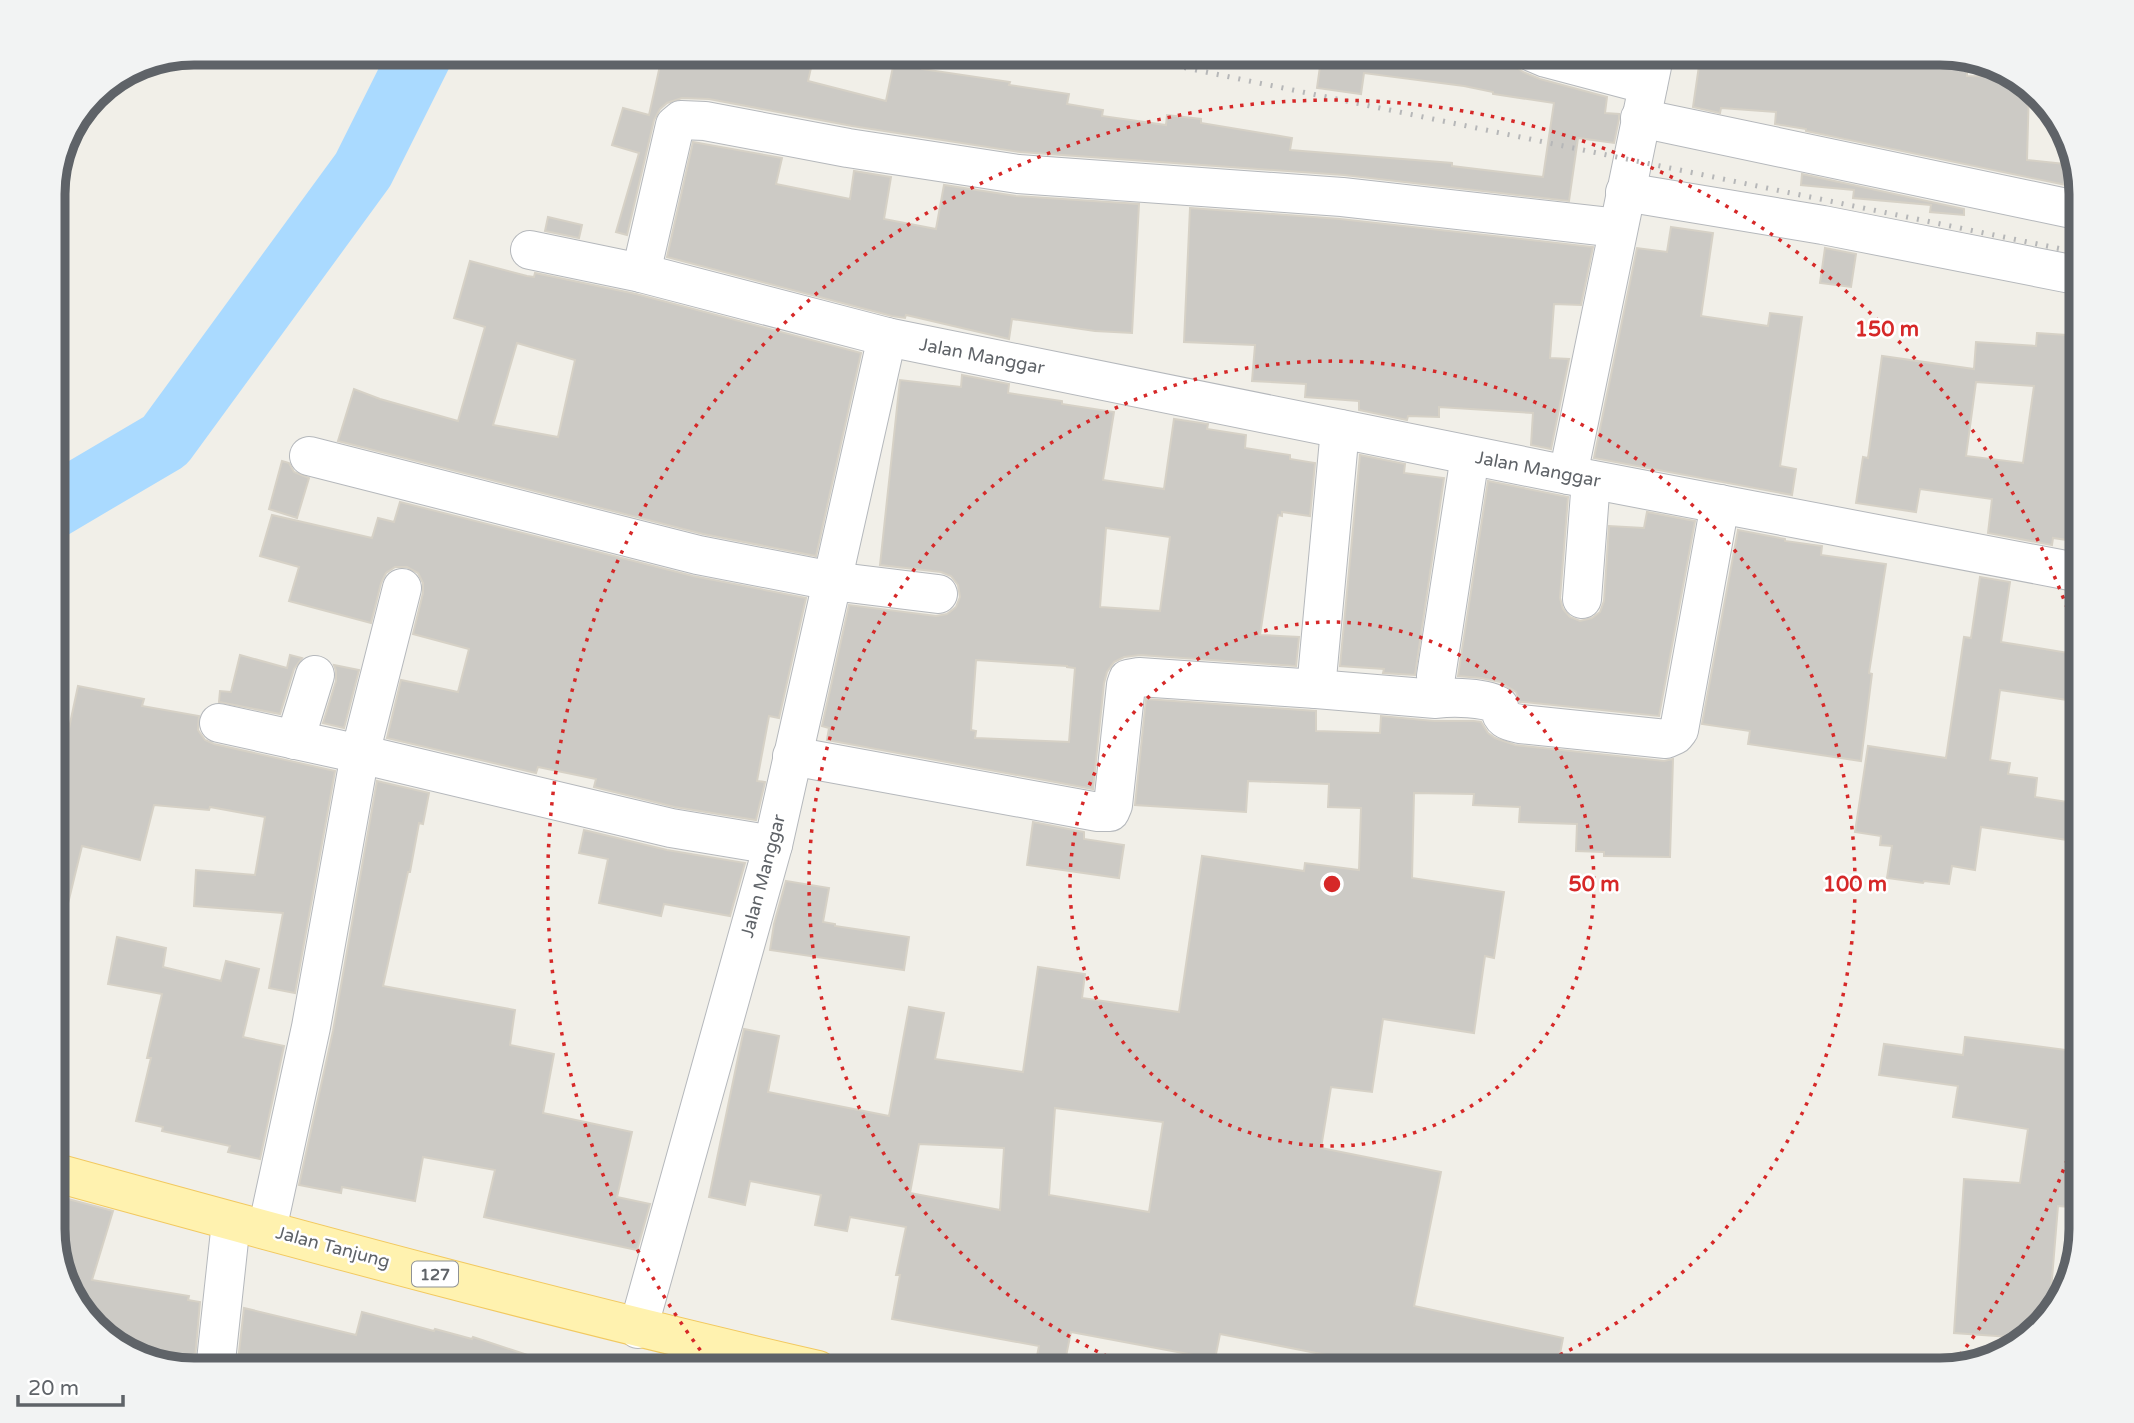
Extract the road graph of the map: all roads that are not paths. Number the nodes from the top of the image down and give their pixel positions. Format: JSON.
{"nodes":[{"id":1,"x":1572,"y":65,"type":"edge"},
{"id":2,"x":1648,"y":85,"type":"edge"},
{"id":3,"x":2069,"y":208,"type":"edge"},
{"id":4,"x":1621,"y":210,"type":"junction"},
{"id":5,"x":530,"y":250,"type":"dead end"},
{"id":6,"x":641,"y":273,"type":"junction"},
{"id":7,"x":2069,"y":274,"type":"edge"},
{"id":8,"x":887,"y":337,"type":"junction"},
{"id":9,"x":1340,"y":429,"type":"junction"},
{"id":10,"x":309,"y":456,"type":"dead end"},
{"id":11,"x":1470,"y":456,"type":"junction"},
{"id":12,"x":1580,"y":478,"type":"junction"},
{"id":13,"x":1720,"y":504,"type":"junction"},
{"id":14,"x":2069,"y":571,"type":"edge"},
{"id":15,"x":832,"y":581,"type":"junction"},
{"id":16,"x":402,"y":588,"type":"dead end"},
{"id":17,"x":938,"y":594,"type":"dead end"},
{"id":18,"x":1582,"y":599,"type":"dead end"},
{"id":19,"x":315,"y":675,"type":"dead end"},
{"id":20,"x":1436,"y":676,"type":"dead end"},
{"id":21,"x":1316,"y":689,"type":"junction"},
{"id":22,"x":219,"y":723,"type":"dead end"},
{"id":23,"x":295,"y":740,"type":"junction"},
{"id":24,"x":360,"y":754,"type":"junction"},
{"id":25,"x":792,"y":756,"type":"junction"},
{"id":26,"x":773,"y":845,"type":"junction"},
{"id":27,"x":65,"y":1175,"type":"edge"},
{"id":28,"x":231,"y":1222,"type":"junction"},
{"id":29,"x":267,"y":1230,"type":"junction"},
{"id":30,"x":638,"y":1329,"type":"junction"},
{"id":31,"x":216,"y":1358,"type":"edge"},
{"id":32,"x":765,"y":1358,"type":"edge"}],
"edges":[{"from":1,"to":2,"type":"street"},
{"from":2,"to":3,"type":"street"},
{"from":2,"to":4,"type":"street"},
{"from":4,"to":6,"type":"street"},
{"from":4,"to":7,"type":"street"},
{"from":4,"to":12,"type":"street"},
{"from":5,"to":6,"type":"street"},
{"from":6,"to":8,"type":"street"},
{"from":8,"to":9,"type":"street","name":"Jalan Manggar"},
{"from":8,"to":15,"type":"street","name":"Jalan Manggar"},
{"from":9,"to":11,"type":"street","name":"Jalan Manggar"},
{"from":9,"to":21,"type":"street"},
{"from":10,"to":15,"type":"street"},
{"from":11,"to":12,"type":"street","name":"Jalan Manggar"},
{"from":11,"to":20,"type":"street"},
{"from":12,"to":13,"type":"street","name":"Jalan Manggar"},
{"from":12,"to":18,"type":"street"},
{"from":13,"to":14,"type":"street","name":"Jalan Manggar"},
{"from":13,"to":21,"type":"street"},
{"from":15,"to":17,"type":"street"},
{"from":15,"to":25,"type":"street","name":"Jalan Manggar"},
{"from":16,"to":24,"type":"street"},
{"from":19,"to":23,"type":"street"},
{"from":21,"to":25,"type":"street"},
{"from":22,"to":23,"type":"street"},
{"from":23,"to":24,"type":"street"},
{"from":24,"to":26,"type":"street"},
{"from":24,"to":29,"type":"street"},
{"from":25,"to":26,"type":"street","name":"Jalan Manggar"},
{"from":26,"to":30,"type":"street","name":"Jalan Manggar"},
{"from":27,"to":28,"type":"main road","name":"Jalan Tanjung","number":"127"},
{"from":28,"to":29,"type":"main road","name":"Jalan Tanjung","number":"127"},
{"from":28,"to":31,"type":"street"},
{"from":29,"to":30,"type":"main road","name":"Jalan Tanjung","number":"127"},
{"from":30,"to":32,"type":"main road","name":"Jalan Tanjung","number":"127"}]}
